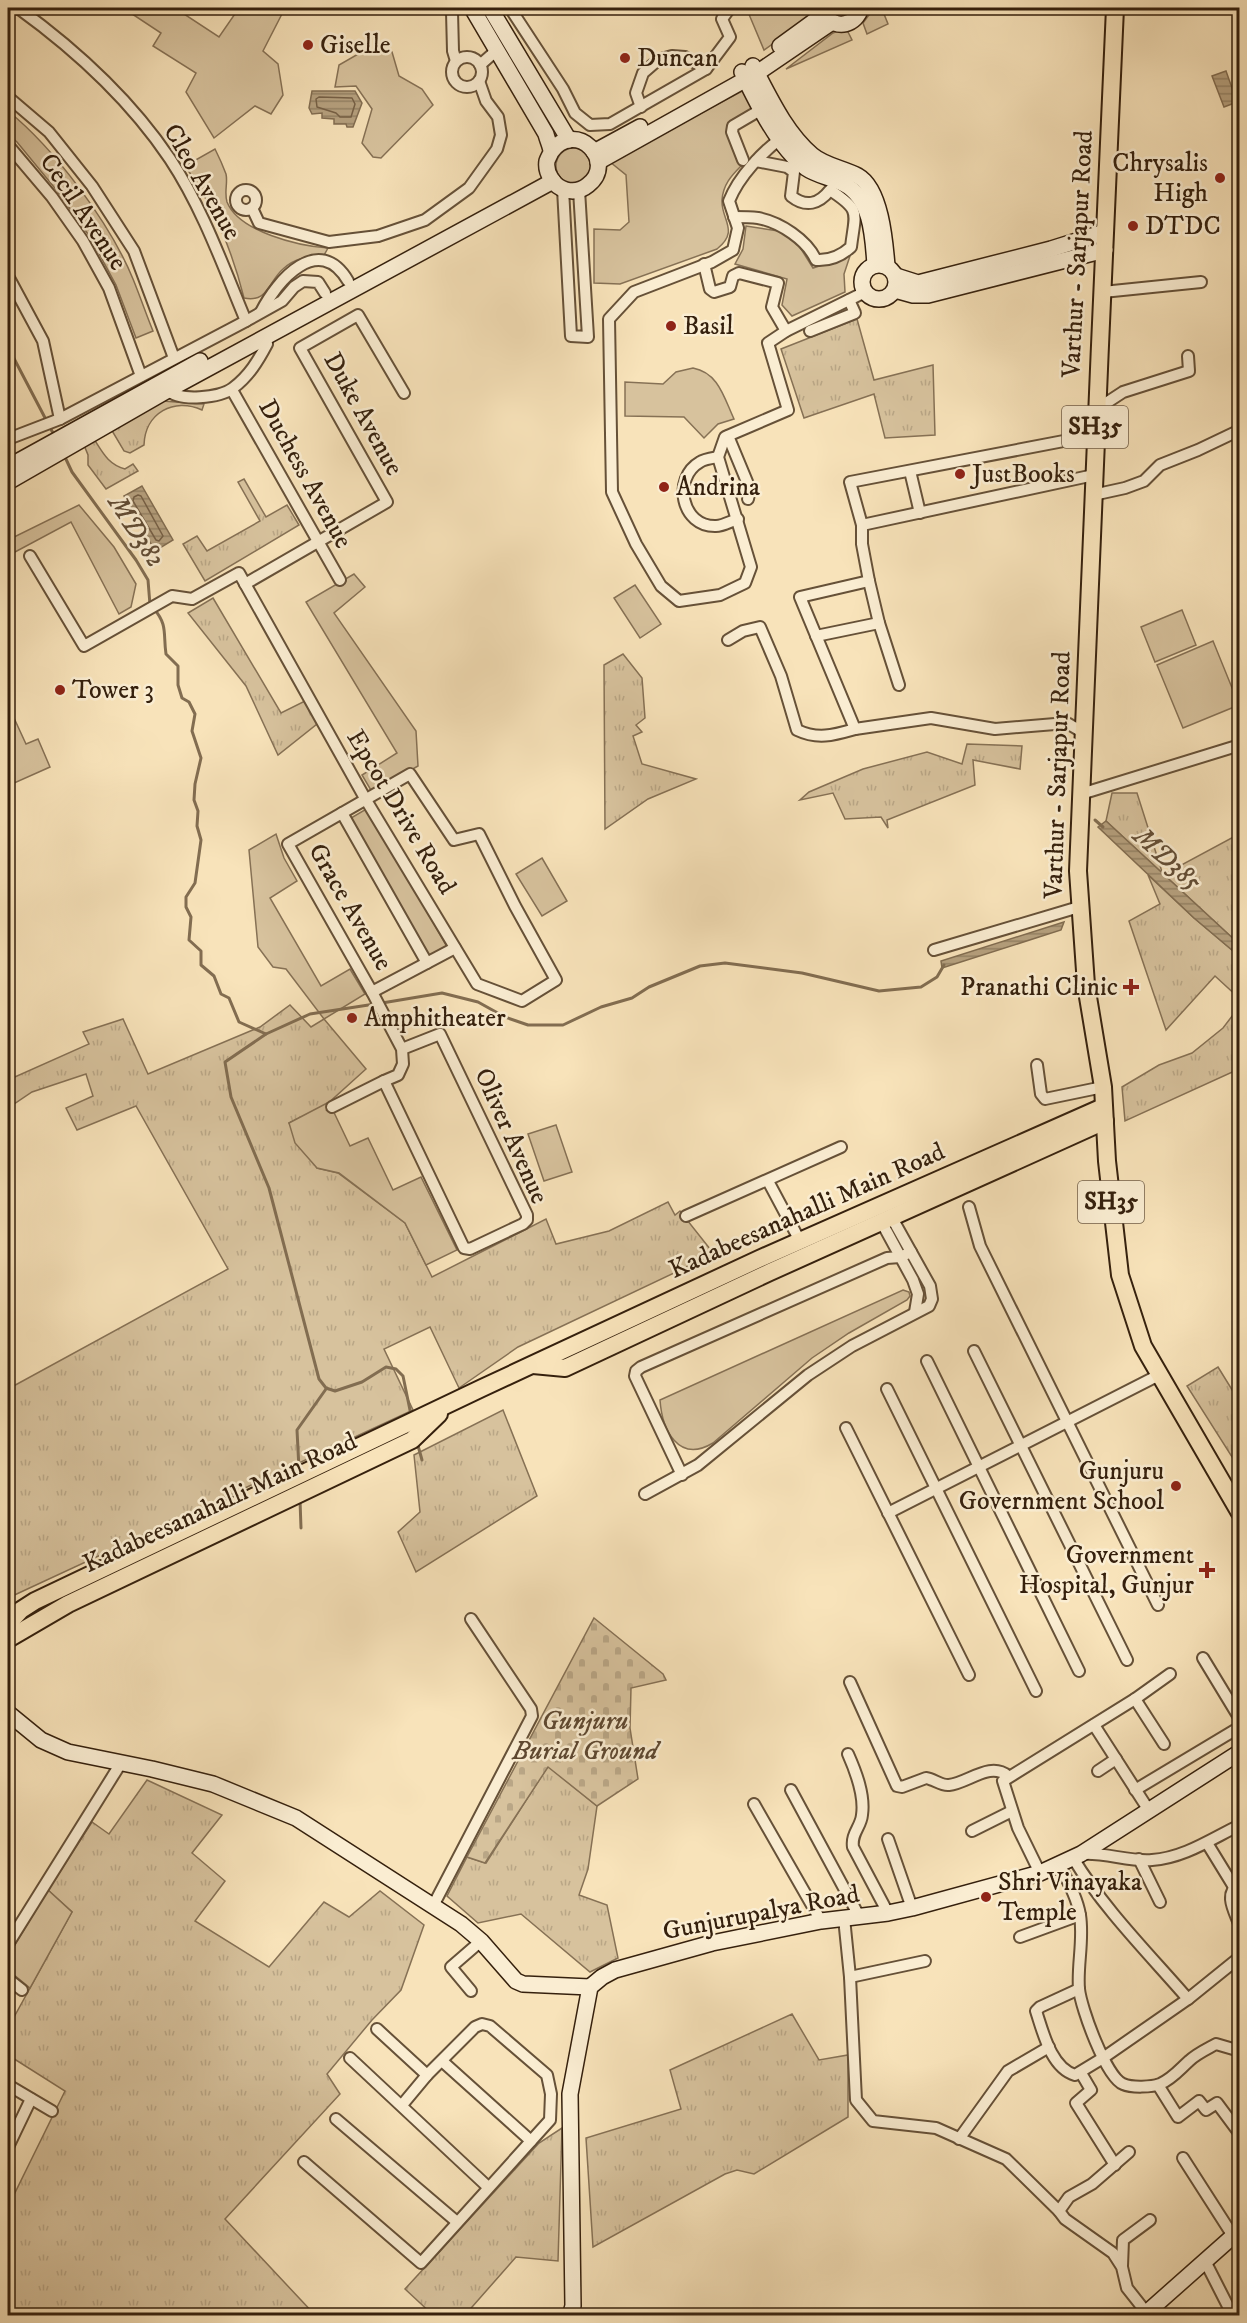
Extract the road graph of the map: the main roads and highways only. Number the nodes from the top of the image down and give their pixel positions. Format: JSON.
{"nodes":[{"id":1,"x":1115,"y":8,"type":"edge"},
{"id":2,"x":1104,"y":1114,"type":"junction"},
{"id":3,"x":532,"y":1364,"type":"junction"},
{"id":4,"x":448,"y":1404,"type":"junction"},
{"id":5,"x":1239,"y":1513,"type":"edge"},
{"id":6,"x":8,"y":1624,"type":"edge"},
{"id":7,"x":8,"y":1639,"type":"edge"}],
"edges":[{"from":1,"to":2,"type":"main road","name":"Varthur - Sarjapur Road","number":"SH35"},
{"from":2,"to":3,"type":"main road","name":"Kadabeesanahalli Main Road"},
{"from":2,"to":3,"type":"main road","name":"Kadabeesanahalli Main Road"},
{"from":2,"to":5,"type":"main road","name":"Varthur - Sarjapur Road","number":"SH35"},
{"from":3,"to":4,"type":"main road","name":"Kadabeesanahalli Main Road"},
{"from":4,"to":6,"type":"main road","name":"Kadabeesanahalli Main Road"},
{"from":4,"to":7,"type":"main road","name":"Kadabeesanahalli Main Road"}]}
